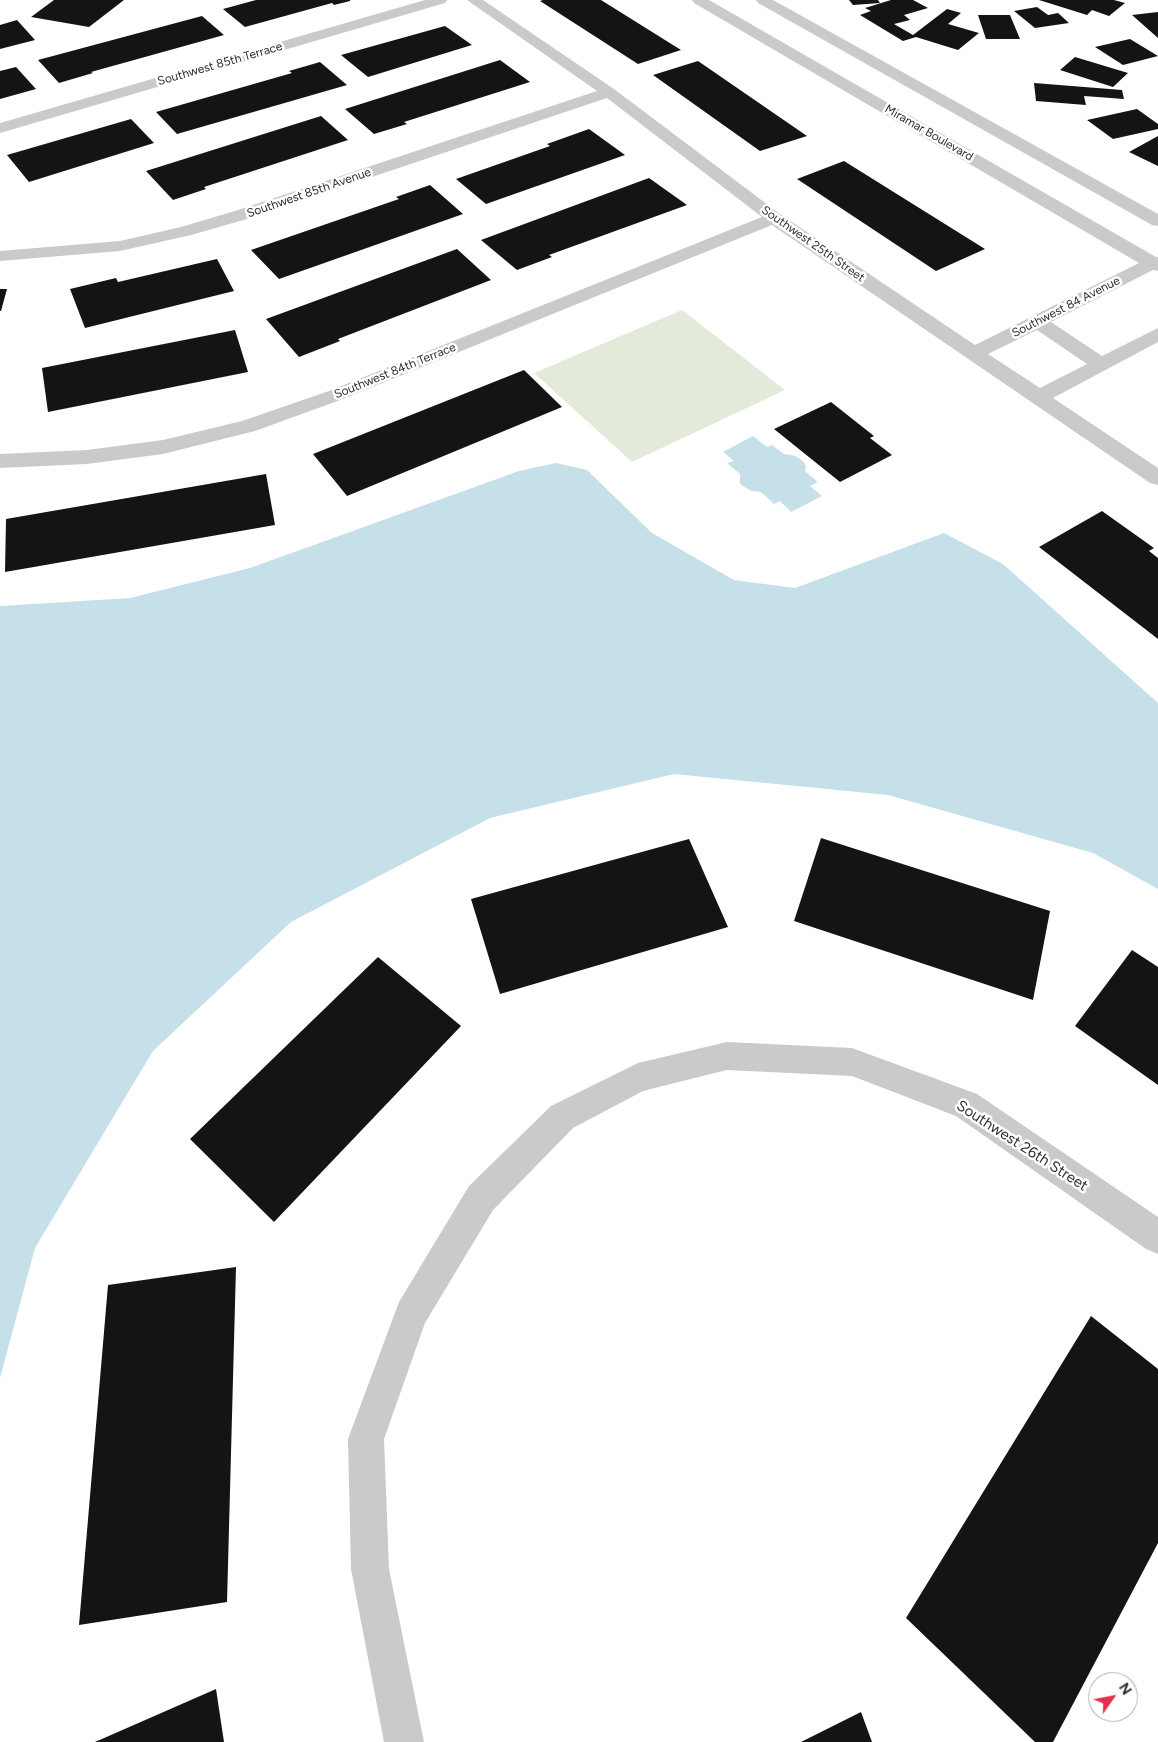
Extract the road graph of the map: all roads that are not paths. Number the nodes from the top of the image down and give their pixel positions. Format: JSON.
{"nodes":[{"id":1,"x":440,"y":0,"type":"edge"},
{"id":2,"x":474,"y":0,"type":"edge"},
{"id":3,"x":699,"y":0,"type":"edge"},
{"id":4,"x":763,"y":0,"type":"edge"},
{"id":5,"x":608,"y":92,"type":"junction"},
{"id":6,"x":0,"y":128,"type":"edge"},
{"id":7,"x":774,"y":218,"type":"junction"},
{"id":8,"x":1158,"y":221,"type":"edge"},
{"id":9,"x":0,"y":256,"type":"edge"},
{"id":10,"x":1156,"y":264,"type":"edge"},
{"id":11,"x":1038,"y":322,"type":"junction"},
{"id":12,"x":1158,"y":334,"type":"edge"},
{"id":13,"x":973,"y":353,"type":"junction"},
{"id":14,"x":1101,"y":364,"type":"junction"},
{"id":15,"x":1039,"y":397,"type":"junction"},
{"id":16,"x":0,"y":461,"type":"edge"},
{"id":17,"x":1158,"y":478,"type":"edge"},
{"id":18,"x":1158,"y":1237,"type":"edge"},
{"id":19,"x":404,"y":1742,"type":"edge"}],
"edges":[{"from":1,"to":6,"type":"street","name":"Southwest 85th Terrace"},
{"from":2,"to":5,"type":"street","name":"Southwest 25th Street"},
{"from":3,"to":10,"type":"street","name":"Miramar Boulevard"},
{"from":4,"to":8,"type":"street"},
{"from":5,"to":7,"type":"street","name":"Southwest 25th Street"},
{"from":5,"to":9,"type":"street","name":"Southwest 85th Avenue"},
{"from":7,"to":13,"type":"street","name":"Southwest 25th Street"},
{"from":7,"to":16,"type":"street","name":"Southwest 84th Terrace"},
{"from":10,"to":11,"type":"street","name":"Southwest 84 Avenue"},
{"from":11,"to":13,"type":"street","name":"Southwest 84 Avenue"},
{"from":11,"to":14,"type":"street"},
{"from":12,"to":14,"type":"street"},
{"from":13,"to":15,"type":"street","name":"Southwest 25th Street"},
{"from":14,"to":15,"type":"street"},
{"from":15,"to":17,"type":"street","name":"Southwest 25th Street"},
{"from":18,"to":19,"type":"street","name":"Southwest 26th Street"}]}
